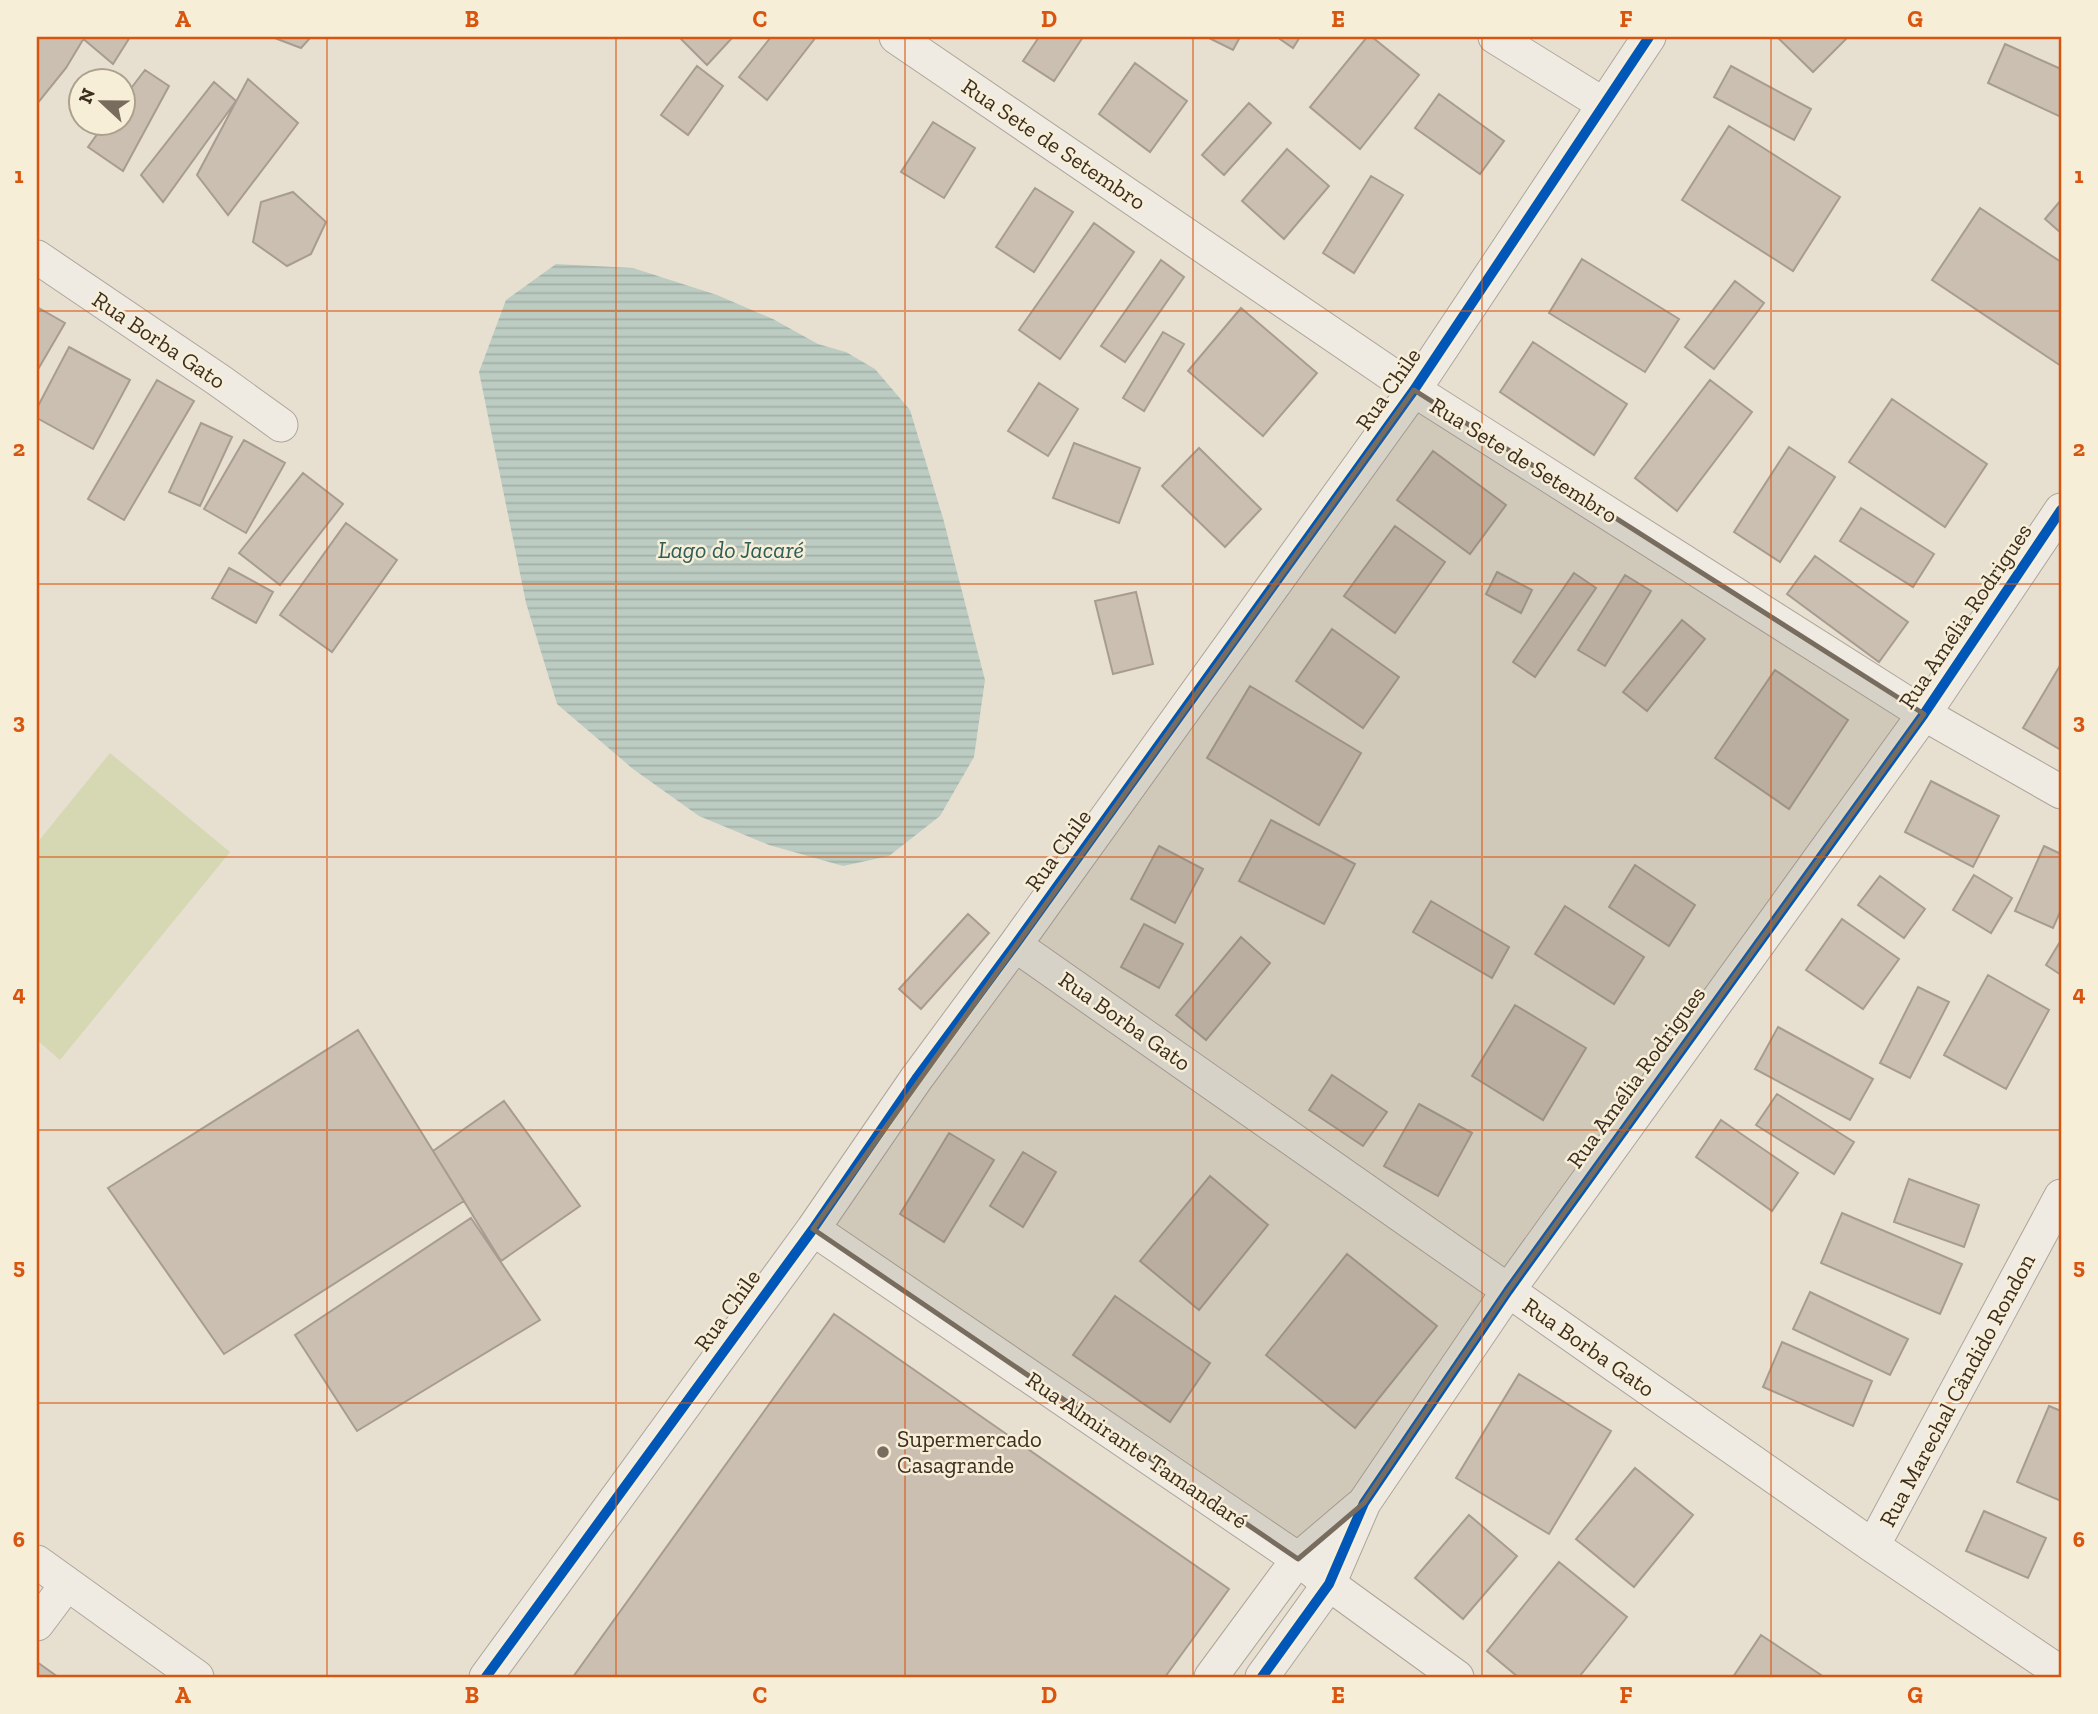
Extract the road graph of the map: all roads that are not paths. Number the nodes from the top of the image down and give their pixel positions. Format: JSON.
{"nodes":[{"id":1,"x":896,"y":37,"type":"edge"},
{"id":2,"x":1495,"y":37,"type":"edge"},
{"id":3,"x":1649,"y":37,"type":"edge"},
{"id":4,"x":1603,"y":104,"type":"junction"},
{"id":5,"x":37,"y":257,"type":"edge"},
{"id":6,"x":1414,"y":390,"type":"junction"},
{"id":7,"x":281,"y":425,"type":"dead end"},
{"id":8,"x":2061,"y":510,"type":"edge"},
{"id":9,"x":1924,"y":714,"type":"junction"},
{"id":10,"x":2061,"y":792,"type":"edge"},
{"id":11,"x":1016,"y":945,"type":"junction"},
{"id":12,"x":2061,"y":1196,"type":"edge"},
{"id":13,"x":813,"y":1229,"type":"junction"},
{"id":14,"x":1508,"y":1291,"type":"junction"},
{"id":15,"x":1364,"y":1503,"type":"junction"},
{"id":16,"x":1873,"y":1546,"type":"junction"},
{"id":17,"x":1298,"y":1559,"type":"junction"},
{"id":18,"x":37,"y":1562,"type":"edge"},
{"id":19,"x":67,"y":1584,"type":"junction"},
{"id":20,"x":1329,"y":1584,"type":"junction"},
{"id":21,"x":37,"y":1624,"type":"edge"},
{"id":22,"x":2061,"y":1673,"type":"edge"},
{"id":23,"x":197,"y":1677,"type":"edge"},
{"id":24,"x":486,"y":1677,"type":"edge"},
{"id":25,"x":1211,"y":1677,"type":"edge"},
{"id":26,"x":1262,"y":1677,"type":"edge"},
{"id":27,"x":1457,"y":1677,"type":"edge"}],
"edges":[{"from":1,"to":6,"type":"street","name":"Rua Sete de Setembro"},
{"from":2,"to":4,"type":"street"},
{"from":3,"to":4,"type":"street","name":"Rua Chile"},
{"from":4,"to":6,"type":"street","name":"Rua Chile"},
{"from":5,"to":7,"type":"street","name":"Rua Borba Gato"},
{"from":6,"to":9,"type":"street","name":"Rua Sete de Setembro"},
{"from":6,"to":11,"type":"street","name":"Rua Chile"},
{"from":8,"to":9,"type":"street","name":"Rua Amélia Rodrigues"},
{"from":9,"to":10,"type":"street","name":"Rua Sete de Setembro"},
{"from":9,"to":14,"type":"street","name":"Rua Amélia Rodrigues"},
{"from":11,"to":13,"type":"street","name":"Rua Chile"},
{"from":11,"to":14,"type":"street","name":"Rua Borba Gato"},
{"from":12,"to":16,"type":"street","name":"Rua Marechal Cândido Rondon"},
{"from":13,"to":17,"type":"street","name":"Rua Almirante Tamandaré"},
{"from":13,"to":24,"type":"street","name":"Rua Chile"},
{"from":14,"to":15,"type":"street","name":"Rua Amélia Rodrigues"},
{"from":14,"to":16,"type":"street","name":"Rua Borba Gato"},
{"from":15,"to":17,"type":"street","name":"Rua Amélia Rodrigues"},
{"from":15,"to":20,"type":"street","name":"Rua Amélia Rodrigues"},
{"from":16,"to":22,"type":"street","name":"Rua Borba Gato"},
{"from":17,"to":20,"type":"street","name":"Rua Almirante Tamandaré"},
{"from":17,"to":25,"type":"street","name":"Rua Amélia Rodrigues"},
{"from":18,"to":19,"type":"street"},
{"from":19,"to":21,"type":"street"},
{"from":19,"to":23,"type":"street"},
{"from":20,"to":26,"type":"street","name":"Rua Amélia Rodrigues"},
{"from":20,"to":27,"type":"street","name":"Rua Almirante Tamandaré"}]}
